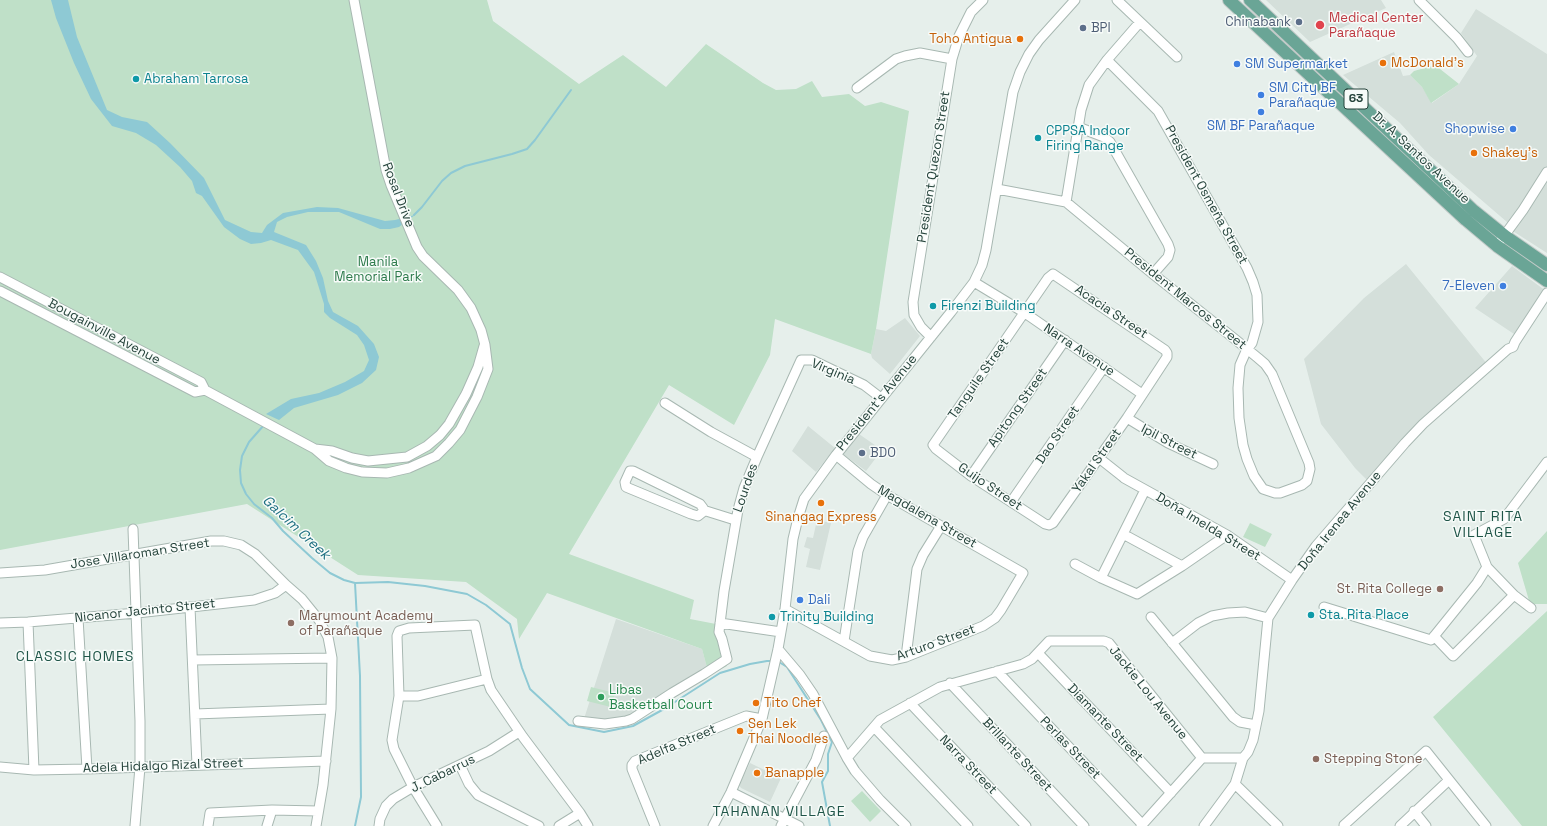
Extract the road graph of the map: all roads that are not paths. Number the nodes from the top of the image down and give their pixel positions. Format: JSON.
{"nodes":[{"id":1,"x":354,"y":0,"type":"edge"},
{"id":2,"x":982,"y":0,"type":"edge"},
{"id":3,"x":1076,"y":0,"type":"edge"},
{"id":4,"x":1118,"y":0,"type":"edge"},
{"id":5,"x":1229,"y":0,"type":"edge"},
{"id":6,"x":1250,"y":0,"type":"edge"},
{"id":7,"x":1419,"y":0,"type":"edge"},
{"id":8,"x":1140,"y":22,"type":"junction"},
{"id":9,"x":1468,"y":52,"type":"dead end"},
{"id":10,"x":1177,"y":57,"type":"dead end"},
{"id":11,"x":952,"y":59,"type":"junction"},
{"id":12,"x":1107,"y":60,"type":"junction"},
{"id":13,"x":857,"y":88,"type":"dead end"},
{"id":14,"x":1078,"y":127,"type":"junction"},
{"id":15,"x":1547,"y":172,"type":"edge"},
{"id":16,"x":996,"y":189,"type":"junction"},
{"id":17,"x":1066,"y":202,"type":"junction"},
{"id":18,"x":1505,"y":236,"type":"junction"},
{"id":19,"x":1497,"y":246,"type":"junction"},
{"id":20,"x":1547,"y":265,"type":"edge"},
{"id":21,"x":1153,"y":274,"type":"junction"},
{"id":22,"x":0,"y":277,"type":"edge"},
{"id":23,"x":1547,"y":281,"type":"edge"},
{"id":24,"x":974,"y":282,"type":"junction"},
{"id":25,"x":0,"y":291,"type":"edge"},
{"id":26,"x":1547,"y":293,"type":"edge"},
{"id":27,"x":1025,"y":313,"type":"junction"},
{"id":28,"x":931,"y":337,"type":"junction"},
{"id":29,"x":1065,"y":340,"type":"junction"},
{"id":30,"x":1247,"y":349,"type":"junction"},
{"id":31,"x":801,"y":360,"type":"joint"},
{"id":32,"x":484,"y":361,"type":"junction"},
{"id":33,"x":1104,"y":367,"type":"junction"},
{"id":34,"x":205,"y":390,"type":"junction"},
{"id":35,"x":1142,"y":394,"type":"junction"},
{"id":36,"x":881,"y":398,"type":"junction"},
{"id":37,"x":665,"y":403,"type":"dead end"},
{"id":38,"x":1127,"y":418,"type":"junction"},
{"id":39,"x":933,"y":445,"type":"joint"},
{"id":40,"x":315,"y":449,"type":"junction"},
{"id":41,"x":836,"y":455,"type":"junction"},
{"id":42,"x":757,"y":457,"type":"junction"},
{"id":43,"x":1099,"y":458,"type":"junction"},
{"id":44,"x":1547,"y":462,"type":"edge"},
{"id":45,"x":1212,"y":464,"type":"dead end"},
{"id":46,"x":971,"y":476,"type":"junction"},
{"id":47,"x":1145,"y":490,"type":"junction"},
{"id":48,"x":1269,"y":492,"type":"joint"},
{"id":49,"x":887,"y":495,"type":"junction"},
{"id":50,"x":1011,"y":502,"type":"junction"},
{"id":51,"x":703,"y":510,"type":"junction"},
{"id":52,"x":735,"y":520,"type":"junction"},
{"id":53,"x":1049,"y":525,"type":"joint"},
{"id":54,"x":941,"y":526,"type":"junction"},
{"id":55,"x":133,"y":529,"type":"dead end"},
{"id":56,"x":1123,"y":534,"type":"junction"},
{"id":57,"x":1226,"y":535,"type":"junction"},
{"id":58,"x":134,"y":554,"type":"junction"},
{"id":59,"x":1075,"y":564,"type":"dead end"},
{"id":60,"x":1182,"y":566,"type":"junction"},
{"id":61,"x":1487,"y":567,"type":"junction"},
{"id":62,"x":0,"y":572,"type":"edge"},
{"id":63,"x":1023,"y":573,"type":"joint"},
{"id":64,"x":1101,"y":578,"type":"junction"},
{"id":65,"x":1292,"y":580,"type":"junction"},
{"id":66,"x":286,"y":585,"type":"junction"},
{"id":67,"x":1514,"y":595,"type":"junction"},
{"id":68,"x":190,"y":607,"type":"junction"},
{"id":69,"x":1324,"y":607,"type":"dead end"},
{"id":70,"x":1531,"y":608,"type":"dead end"},
{"id":71,"x":785,"y":609,"type":"junction"},
{"id":72,"x":137,"y":613,"type":"junction"},
{"id":73,"x":1151,"y":617,"type":"dead end"},
{"id":74,"x":78,"y":618,"type":"junction"},
{"id":75,"x":1268,"y":618,"type":"junction"},
{"id":76,"x":28,"y":622,"type":"junction"},
{"id":77,"x":0,"y":623,"type":"edge"},
{"id":78,"x":720,"y":623,"type":"junction"},
{"id":79,"x":781,"y":632,"type":"junction"},
{"id":80,"x":1433,"y":638,"type":"junction"},
{"id":81,"x":844,"y":641,"type":"junction"},
{"id":82,"x":1172,"y":643,"type":"junction"},
{"id":83,"x":777,"y":653,"type":"junction"},
{"id":84,"x":1038,"y":653,"type":"junction"},
{"id":85,"x":906,"y":657,"type":"junction"},
{"id":86,"x":332,"y":658,"type":"junction"},
{"id":87,"x":193,"y":660,"type":"junction"},
{"id":88,"x":997,"y":672,"type":"junction"},
{"id":89,"x":487,"y":679,"type":"junction"},
{"id":90,"x":950,"y":684,"type":"junction"},
{"id":91,"x":399,"y":696,"type":"junction"},
{"id":92,"x":910,"y":703,"type":"junction"},
{"id":93,"x":331,"y":709,"type":"junction"},
{"id":94,"x":195,"y":714,"type":"junction"},
{"id":95,"x":762,"y":719,"type":"junction"},
{"id":96,"x":578,"y":721,"type":"dead end"},
{"id":97,"x":1256,"y":725,"type":"junction"},
{"id":98,"x":874,"y":726,"type":"junction"},
{"id":99,"x":519,"y":732,"type":"junction"},
{"id":100,"x":824,"y":736,"type":"dead end"},
{"id":101,"x":847,"y":758,"type":"junction"},
{"id":102,"x":1202,"y":758,"type":"junction"},
{"id":103,"x":1243,"y":758,"type":"junction"},
{"id":104,"x":326,"y":761,"type":"junction"},
{"id":105,"x":197,"y":765,"type":"junction"},
{"id":106,"x":460,"y":765,"type":"junction"},
{"id":107,"x":0,"y":767,"type":"edge"},
{"id":108,"x":140,"y":767,"type":"junction"},
{"id":109,"x":87,"y":769,"type":"junction"},
{"id":110,"x":34,"y":770,"type":"junction"},
{"id":111,"x":1450,"y":780,"type":"junction"},
{"id":112,"x":1235,"y":784,"type":"junction"},
{"id":113,"x":413,"y":787,"type":"junction"},
{"id":114,"x":731,"y":792,"type":"junction"},
{"id":115,"x":1171,"y":793,"type":"junction"},
{"id":116,"x":272,"y":810,"type":"junction"},
{"id":117,"x":318,"y":811,"type":"junction"},
{"id":118,"x":1414,"y":811,"type":"junction"},
{"id":119,"x":580,"y":813,"type":"junction"},
{"id":120,"x":783,"y":822,"type":"edge"},
{"id":121,"x":1141,"y":825,"type":"edge"},
{"id":122,"x":1206,"y":825,"type":"edge"},
{"id":123,"x":1345,"y":825,"type":"edge"},
{"id":124,"x":135,"y":826,"type":"edge"},
{"id":125,"x":208,"y":826,"type":"edge"},
{"id":126,"x":267,"y":826,"type":"edge"},
{"id":127,"x":316,"y":826,"type":"edge"},
{"id":128,"x":379,"y":826,"type":"edge"},
{"id":129,"x":438,"y":826,"type":"edge"},
{"id":130,"x":539,"y":826,"type":"edge"},
{"id":131,"x":559,"y":826,"type":"edge"},
{"id":132,"x":588,"y":826,"type":"edge"},
{"id":133,"x":655,"y":826,"type":"edge"},
{"id":134,"x":714,"y":826,"type":"edge"},
{"id":135,"x":800,"y":826,"type":"edge"},
{"id":136,"x":906,"y":826,"type":"edge"},
{"id":137,"x":968,"y":826,"type":"edge"},
{"id":138,"x":1026,"y":826,"type":"edge"},
{"id":139,"x":1084,"y":826,"type":"edge"},
{"id":140,"x":1278,"y":826,"type":"edge"},
{"id":141,"x":1400,"y":826,"type":"edge"},
{"id":142,"x":1426,"y":826,"type":"edge"},
{"id":143,"x":1486,"y":826,"type":"edge"}],
"edges":[{"from":1,"to":32,"type":"street","name":"Rosal Drive"},
{"from":2,"to":11,"type":"street","name":"President Quezon Street"},
{"from":3,"to":16,"type":"street","name":"President's Avenue"},
{"from":4,"to":8,"type":"street"},
{"from":5,"to":19,"type":"main road","name":"Dr. A. Santos Avenue","number":"63"},
{"from":6,"to":18,"type":"main road","name":"Dr. A. Santos Avenue","number":"63"},
{"from":7,"to":9,"type":"street"},
{"from":8,"to":10,"type":"street"},
{"from":8,"to":12,"type":"street"},
{"from":11,"to":13,"type":"street"},
{"from":11,"to":28,"type":"street","name":"President Quezon Street"},
{"from":12,"to":14,"type":"street"},
{"from":12,"to":30,"type":"street","name":"President Osmeña Street"},
{"from":14,"to":17,"type":"street"},
{"from":14,"to":21,"type":"street"},
{"from":15,"to":18,"type":"street"},
{"from":16,"to":17,"type":"street","name":"President Marcos Street"},
{"from":16,"to":24,"type":"street","name":"President's Avenue"},
{"from":17,"to":21,"type":"street","name":"President Marcos Street"},
{"from":18,"to":19,"type":"street"},
{"from":18,"to":20,"type":"main road","name":"Dr. A. Santos Avenue","number":"63"},
{"from":19,"to":23,"type":"main road","name":"Dr. A. Santos Avenue","number":"63"},
{"from":21,"to":30,"type":"street","name":"President Marcos Street"},
{"from":22,"to":34,"type":"street","name":"Bougainville Avenue"},
{"from":24,"to":27,"type":"street","name":"Narra Avenue"},
{"from":24,"to":28,"type":"street","name":"President's Avenue"},
{"from":25,"to":34,"type":"street","name":"Bougainville Avenue"},
{"from":26,"to":65,"type":"street","name":"Doña Irenea Avenue"},
{"from":27,"to":29,"type":"street","name":"Narra Avenue"},
{"from":27,"to":35,"type":"street","name":"Acacia Street"},
{"from":27,"to":39,"type":"street","name":"Tanguile Street"},
{"from":28,"to":36,"type":"street","name":"President's Avenue"},
{"from":29,"to":33,"type":"street","name":"Narra Avenue"},
{"from":29,"to":46,"type":"street","name":"Apitong Street"},
{"from":30,"to":48,"type":"street","name":"President Osmeña Street"},
{"from":30,"to":48,"type":"street","name":"President Marcos Street"},
{"from":31,"to":36,"type":"street","name":"Virginia"},
{"from":31,"to":42,"type":"street","name":"Lourdes"},
{"from":32,"to":40,"type":"street"},
{"from":32,"to":40,"type":"street"},
{"from":33,"to":35,"type":"street","name":"Narra Avenue"},
{"from":33,"to":50,"type":"street","name":"Dao Street"},
{"from":34,"to":40,"type":"street","name":"Bougainville Avenue"},
{"from":35,"to":38,"type":"street","name":"Yakal Street"},
{"from":36,"to":41,"type":"street","name":"President's Avenue"},
{"from":37,"to":42,"type":"street"},
{"from":38,"to":43,"type":"street","name":"Yakal Street"},
{"from":38,"to":45,"type":"street","name":"Ipil Street"},
{"from":39,"to":46,"type":"street","name":"Guijo Street"},
{"from":41,"to":49,"type":"street","name":"Magdalena Street"},
{"from":41,"to":71,"type":"street","name":"President's Avenue"},
{"from":42,"to":52,"type":"street","name":"Lourdes"},
{"from":43,"to":47,"type":"street","name":"Doña Imelda Street"},
{"from":43,"to":53,"type":"street","name":"Yakal Street"},
{"from":44,"to":61,"type":"street"},
{"from":46,"to":50,"type":"street","name":"Guijo Street"},
{"from":47,"to":56,"type":"street"},
{"from":47,"to":57,"type":"street","name":"Doña Imelda Street"},
{"from":49,"to":54,"type":"street","name":"Magdalena Street"},
{"from":49,"to":81,"type":"street"},
{"from":50,"to":53,"type":"street","name":"Guijo Street"},
{"from":51,"to":51,"type":"street"},
{"from":51,"to":52,"type":"street"},
{"from":52,"to":78,"type":"street","name":"Lourdes"},
{"from":54,"to":63,"type":"street","name":"Magdalena Street"},
{"from":54,"to":85,"type":"street"},
{"from":55,"to":58,"type":"street"},
{"from":56,"to":60,"type":"street"},
{"from":56,"to":64,"type":"street"},
{"from":57,"to":60,"type":"street"},
{"from":57,"to":65,"type":"street","name":"Doña Imelda Street"},
{"from":58,"to":62,"type":"street","name":"Jose Villaroman Street"},
{"from":58,"to":66,"type":"street","name":"Jose Villaroman Street"},
{"from":58,"to":72,"type":"street"},
{"from":59,"to":64,"type":"street"},
{"from":60,"to":64,"type":"street"},
{"from":61,"to":67,"type":"street"},
{"from":61,"to":80,"type":"street"},
{"from":63,"to":85,"type":"street","name":"Arturo Street"},
{"from":65,"to":75,"type":"street","name":"Doña Irenea Avenue"},
{"from":66,"to":68,"type":"street","name":"Nicanor Jacinto Street"},
{"from":66,"to":86,"type":"street","name":"Jose Villaroman Street"},
{"from":67,"to":70,"type":"street"},
{"from":67,"to":80,"type":"street"},
{"from":68,"to":72,"type":"street","name":"Nicanor Jacinto Street"},
{"from":68,"to":87,"type":"street"},
{"from":69,"to":80,"type":"street"},
{"from":71,"to":79,"type":"street","name":"President's Avenue"},
{"from":71,"to":81,"type":"street","name":"Arturo Street"},
{"from":72,"to":74,"type":"street","name":"Nicanor Jacinto Street"},
{"from":72,"to":108,"type":"street"},
{"from":73,"to":82,"type":"street"},
{"from":74,"to":76,"type":"street","name":"Nicanor Jacinto Street"},
{"from":74,"to":109,"type":"street"},
{"from":75,"to":82,"type":"street"},
{"from":75,"to":97,"type":"street","name":"Doña Irenea Avenue"},
{"from":76,"to":77,"type":"street","name":"Nicanor Jacinto Street"},
{"from":76,"to":110,"type":"street"},
{"from":78,"to":79,"type":"street"},
{"from":78,"to":96,"type":"street","name":"Lourdes"},
{"from":79,"to":83,"type":"street","name":"President's Avenue"},
{"from":81,"to":85,"type":"street","name":"Arturo Street"},
{"from":82,"to":97,"type":"street"},
{"from":83,"to":95,"type":"street","name":"President's Avenue"},
{"from":83,"to":101,"type":"street"},
{"from":84,"to":88,"type":"street","name":"Jackie Lou Avenue"},
{"from":84,"to":102,"type":"street","name":"Jackie Lou Avenue"},
{"from":84,"to":115,"type":"street","name":"Diamante Street"},
{"from":86,"to":87,"type":"street"},
{"from":86,"to":93,"type":"street","name":"Jose Villaroman Street"},
{"from":87,"to":94,"type":"street"},
{"from":88,"to":90,"type":"street","name":"Jackie Lou Avenue"},
{"from":88,"to":121,"type":"street","name":"Perlas Street"},
{"from":89,"to":91,"type":"street"},
{"from":89,"to":91,"type":"street"},
{"from":89,"to":99,"type":"street"},
{"from":90,"to":92,"type":"street","name":"Jackie Lou Avenue"},
{"from":90,"to":139,"type":"street","name":"Brillante Street"},
{"from":91,"to":113,"type":"street"},
{"from":92,"to":98,"type":"street","name":"Jackie Lou Avenue"},
{"from":92,"to":138,"type":"street","name":"Narra Street"},
{"from":93,"to":94,"type":"street"},
{"from":93,"to":104,"type":"street","name":"Jose Villaroman Street"},
{"from":94,"to":105,"type":"street"},
{"from":95,"to":114,"type":"street","name":"President's Avenue"},
{"from":95,"to":133,"type":"street","name":"Adelfa Street"},
{"from":97,"to":103,"type":"street","name":"Doña Irenea Avenue"},
{"from":98,"to":101,"type":"street","name":"Jackie Lou Avenue"},
{"from":98,"to":137,"type":"street"},
{"from":99,"to":106,"type":"street","name":"J. Cabarrus"},
{"from":99,"to":119,"type":"street"},
{"from":100,"to":120,"type":"street"},
{"from":101,"to":136,"type":"street"},
{"from":102,"to":103,"type":"street"},
{"from":102,"to":115,"type":"street"},
{"from":103,"to":112,"type":"street","name":"Doña Irenea Avenue"},
{"from":104,"to":105,"type":"street","name":"Adela Hidalgo Rizal Street"},
{"from":104,"to":117,"type":"street","name":"Jose Villaroman Street"},
{"from":105,"to":108,"type":"street","name":"Adela Hidalgo Rizal Street"},
{"from":106,"to":113,"type":"street","name":"J. Cabarrus"},
{"from":106,"to":130,"type":"street"},
{"from":107,"to":110,"type":"street","name":"Adela Hidalgo Rizal Street"},
{"from":108,"to":109,"type":"street","name":"Adela Hidalgo Rizal Street"},
{"from":108,"to":124,"type":"street"},
{"from":109,"to":110,"type":"street","name":"Adela Hidalgo Rizal Street"},
{"from":111,"to":118,"type":"street"},
{"from":111,"to":123,"type":"street"},
{"from":111,"to":143,"type":"street"},
{"from":112,"to":122,"type":"street","name":"Doña Irenea Avenue"},
{"from":112,"to":140,"type":"street"},
{"from":113,"to":128,"type":"street","name":"J. Cabarrus"},
{"from":113,"to":129,"type":"street"},
{"from":114,"to":120,"type":"street"},
{"from":114,"to":134,"type":"street","name":"President's Avenue"},
{"from":115,"to":121,"type":"street"},
{"from":116,"to":117,"type":"street"},
{"from":116,"to":125,"type":"street"},
{"from":116,"to":126,"type":"street"},
{"from":117,"to":127,"type":"street","name":"Jose Villaroman Street"},
{"from":118,"to":141,"type":"street"},
{"from":118,"to":142,"type":"street"},
{"from":119,"to":131,"type":"street"},
{"from":119,"to":132,"type":"street"},
{"from":120,"to":135,"type":"street"}]}
